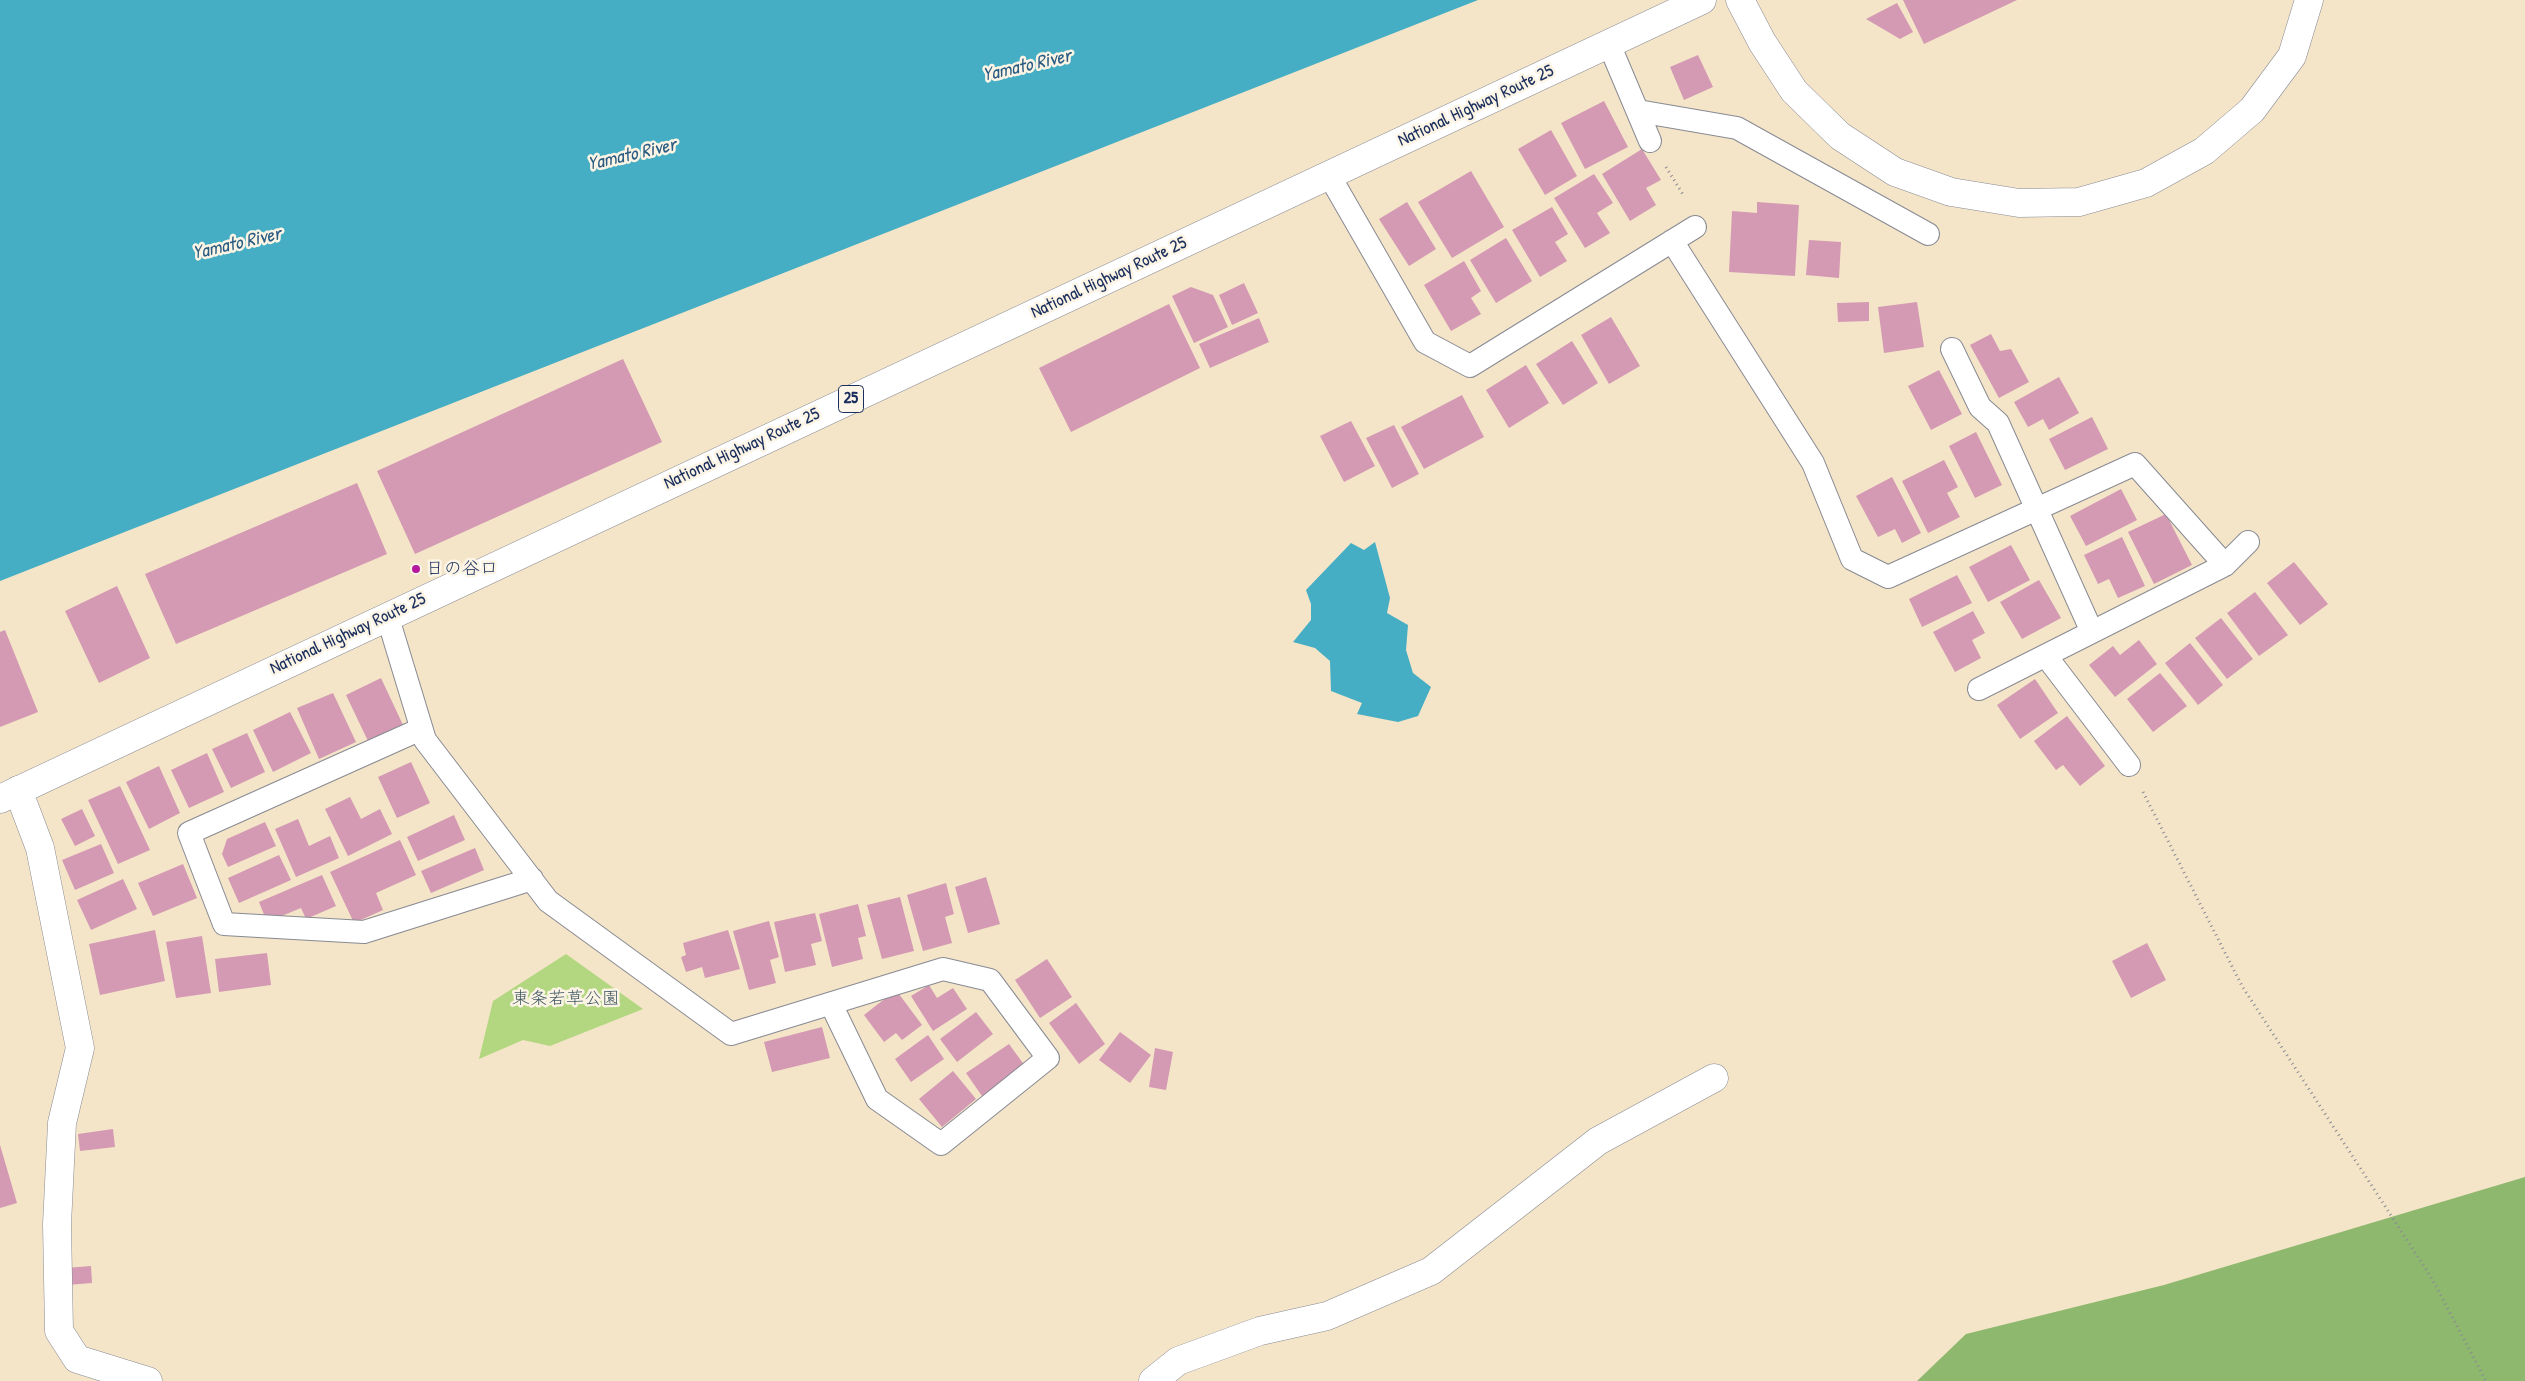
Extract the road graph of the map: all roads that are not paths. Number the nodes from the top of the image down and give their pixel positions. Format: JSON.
{"nodes":[{"id":1,"x":1702,"y":0,"type":"edge"},
{"id":2,"x":1740,"y":0,"type":"edge"},
{"id":3,"x":2309,"y":0,"type":"edge"},
{"id":4,"x":1609,"y":44,"type":"junction"},
{"id":5,"x":1638,"y":111,"type":"junction"},
{"id":6,"x":1650,"y":141,"type":"road end"},
{"id":7,"x":1329,"y":175,"type":"junction"},
{"id":8,"x":1695,"y":226,"type":"road end"},
{"id":9,"x":1928,"y":234,"type":"dead end"},
{"id":10,"x":1672,"y":241,"type":"junction"},
{"id":11,"x":1952,"y":349,"type":"dead end"},
{"id":12,"x":2036,"y":509,"type":"junction"},
{"id":13,"x":2248,"y":542,"type":"dead end"},
{"id":14,"x":2225,"y":565,"type":"junction"},
{"id":15,"x":387,"y":615,"type":"junction"},
{"id":16,"x":2092,"y":632,"type":"junction"},
{"id":17,"x":2046,"y":656,"type":"junction"},
{"id":18,"x":1979,"y":689,"type":"dead end"},
{"id":19,"x":421,"y":729,"type":"junction"},
{"id":20,"x":2129,"y":765,"type":"road end"},
{"id":21,"x":9,"y":794,"type":"edge"},
{"id":22,"x":532,"y":879,"type":"junction"},
{"id":23,"x":831,"y":1004,"type":"junction"},
{"id":24,"x":1714,"y":1078,"type":"dead end"},
{"id":25,"x":148,"y":1381,"type":"edge"},
{"id":26,"x":1153,"y":1381,"type":"edge"}],
"edges":[{"from":1,"to":4,"type":"main road","name":"National Highway Route 25","number":"25"},
{"from":2,"to":3,"type":"main road"},
{"from":4,"to":5,"type":"lane"},
{"from":4,"to":7,"type":"main road","name":"National Highway Route 25","number":"25"},
{"from":5,"to":6,"type":"lane"},
{"from":5,"to":9,"type":"lane"},
{"from":7,"to":10,"type":"lane"},
{"from":7,"to":15,"type":"main road","name":"National Highway Route 25","number":"25"},
{"from":8,"to":10,"type":"lane"},
{"from":10,"to":12,"type":"lane"},
{"from":11,"to":12,"type":"lane"},
{"from":12,"to":14,"type":"lane"},
{"from":12,"to":16,"type":"lane"},
{"from":13,"to":14,"type":"lane"},
{"from":14,"to":16,"type":"lane"},
{"from":15,"to":19,"type":"lane"},
{"from":15,"to":21,"type":"main road","name":"National Highway Route 25","number":"25"},
{"from":16,"to":17,"type":"lane"},
{"from":17,"to":18,"type":"lane"},
{"from":17,"to":20,"type":"lane"},
{"from":19,"to":22,"type":"lane"},
{"from":19,"to":22,"type":"lane"},
{"from":21,"to":25,"type":"main road"},
{"from":22,"to":23,"type":"lane"},
{"from":23,"to":23,"type":"lane"},
{"from":24,"to":26,"type":"main road"}]}
